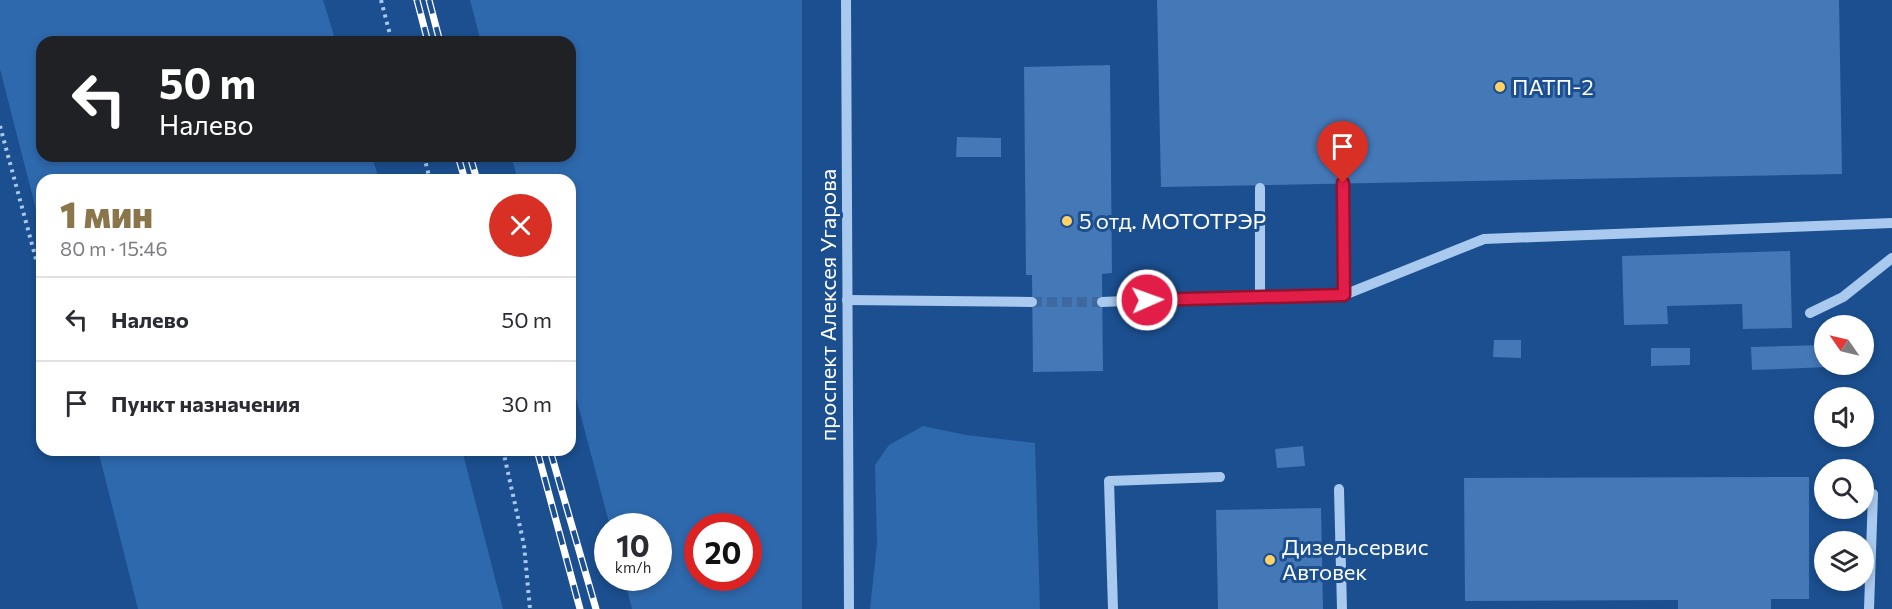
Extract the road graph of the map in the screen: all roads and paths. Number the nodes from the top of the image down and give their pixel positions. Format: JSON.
{"nodes":[{"id":1,"x":381,"y":0,"type":"edge"},
{"id":2,"x":846,"y":0,"type":"edge"},
{"id":3,"x":390,"y":36,"type":"edge"},
{"id":4,"x":0,"y":126,"type":"edge"},
{"id":5,"x":1343,"y":183,"type":"dead end"},
{"id":6,"x":1260,"y":188,"type":"dead end"},
{"id":7,"x":1892,"y":223,"type":"edge"},
{"id":8,"x":1892,"y":258,"type":"edge"},
{"id":9,"x":36,"y":259,"type":"edge"},
{"id":10,"x":1260,"y":295,"type":"junction"},
{"id":11,"x":1344,"y":295,"type":"junction"},
{"id":12,"x":847,"y":300,"type":"junction"},
{"id":13,"x":1032,"y":302,"type":"tunnel mouth"},
{"id":14,"x":1102,"y":302,"type":"tunnel mouth"},
{"id":15,"x":1810,"y":313,"type":"dead end"},
{"id":16,"x":504,"y":456,"type":"edge"},
{"id":17,"x":1220,"y":477,"type":"dead end"},
{"id":18,"x":1339,"y":489,"type":"dead end"},
{"id":19,"x":1872,"y":519,"type":"edge"},
{"id":20,"x":530,"y":609,"type":"edge"},
{"id":21,"x":849,"y":609,"type":"edge"},
{"id":22,"x":1113,"y":609,"type":"edge"},
{"id":23,"x":1342,"y":609,"type":"edge"},
{"id":24,"x":1869,"y":609,"type":"edge"}],
"edges":[{"from":1,"to":3,"type":"path"},
{"from":2,"to":12,"type":"street","name":"проспект Алексея Угарова"},
{"from":4,"to":9,"type":"path"},
{"from":5,"to":11,"type":"street"},
{"from":6,"to":10,"type":"street"},
{"from":7,"to":11,"type":"street"},
{"from":8,"to":15,"type":"street"},
{"from":10,"to":11,"type":"street"},
{"from":10,"to":14,"type":"street"},
{"from":12,"to":13,"type":"street"},
{"from":12,"to":21,"type":"street","name":"проспект Алексея Угарова"},
{"from":16,"to":20,"type":"path"},
{"from":17,"to":22,"type":"street"},
{"from":18,"to":23,"type":"street"},
{"from":19,"to":24,"type":"street"}]}
